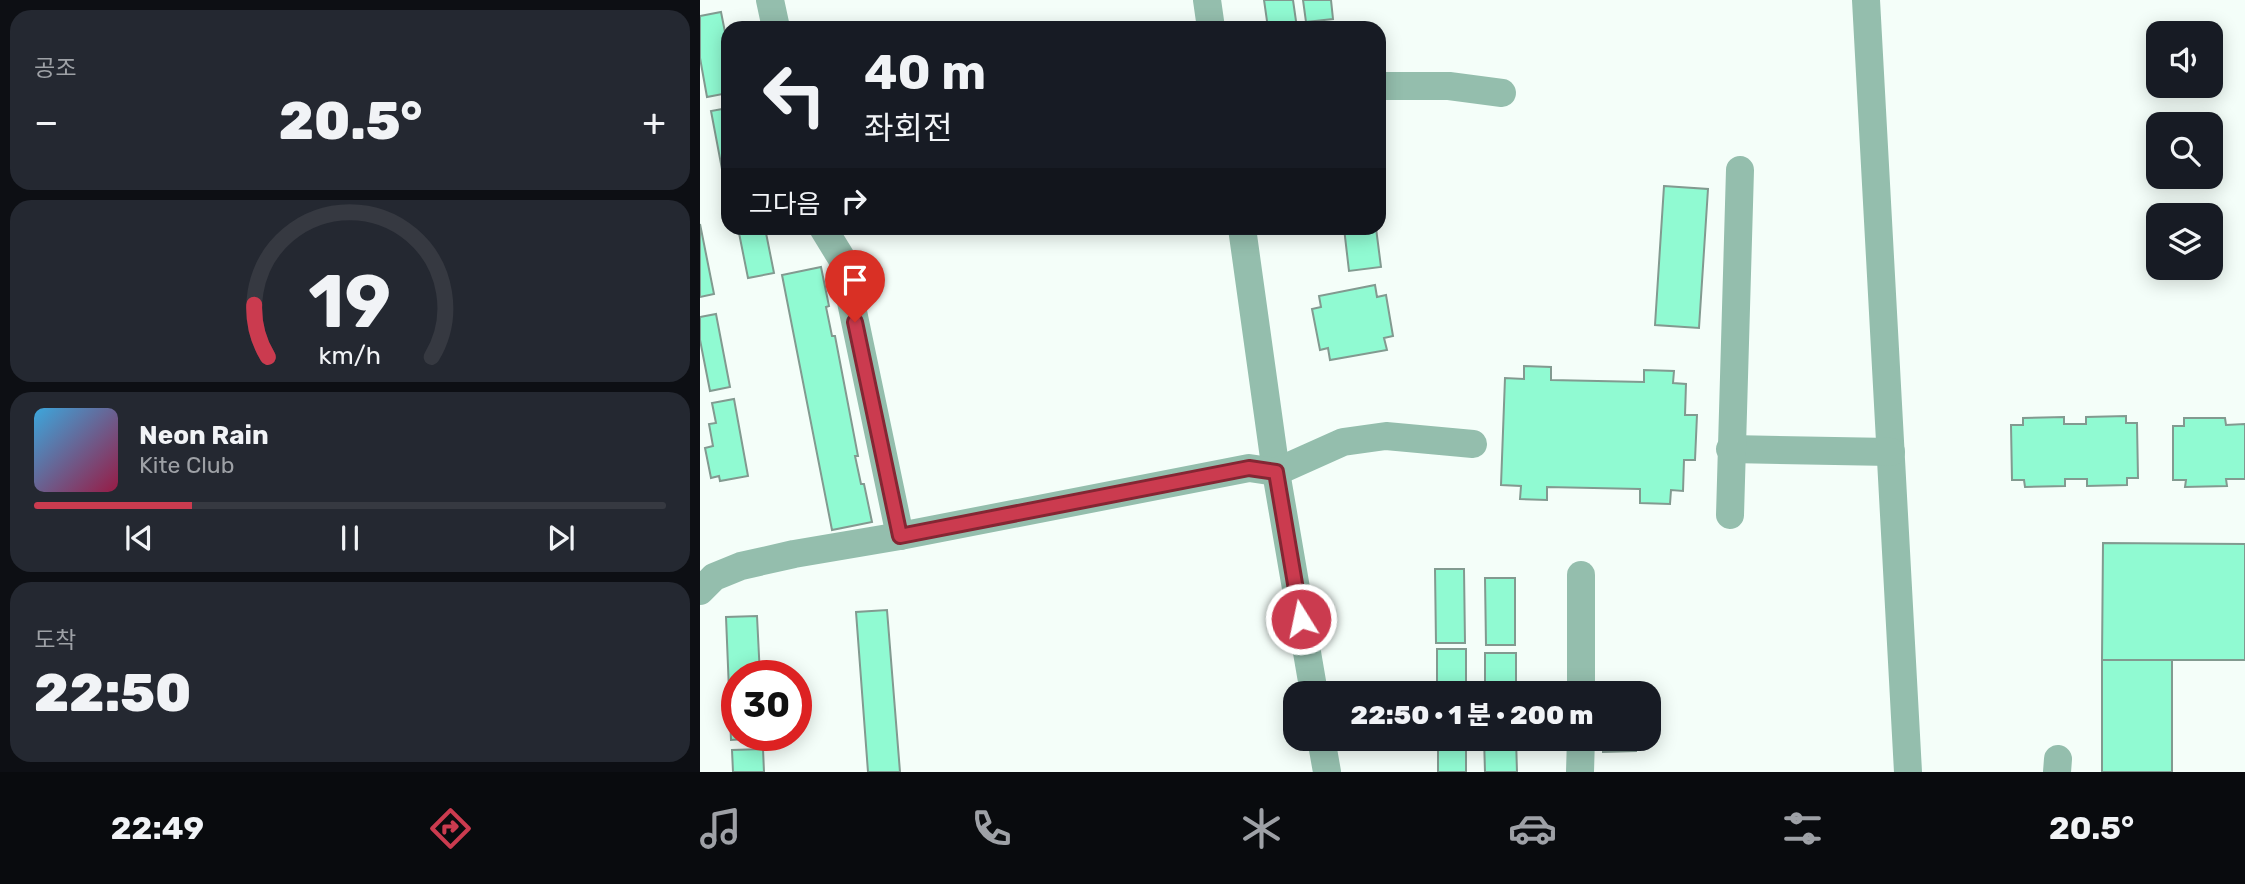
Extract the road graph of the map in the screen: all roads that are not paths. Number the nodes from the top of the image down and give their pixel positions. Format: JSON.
{"nodes":[{"id":1,"x":770,"y":0,"type":"edge"},
{"id":2,"x":1207,"y":0,"type":"edge"},
{"id":3,"x":1866,"y":0,"type":"edge"},
{"id":4,"x":774,"y":21,"type":"edge"},
{"id":5,"x":1210,"y":21,"type":"edge"},
{"id":6,"x":1386,"y":86,"type":"edge"},
{"id":7,"x":1502,"y":93,"type":"dead end"},
{"id":8,"x":1740,"y":170,"type":"dead end"},
{"id":9,"x":827,"y":235,"type":"edge"},
{"id":10,"x":1243,"y":235,"type":"edge"},
{"id":11,"x":1473,"y":444,"type":"dead end"},
{"id":12,"x":1731,"y":449,"type":"junction"},
{"id":13,"x":1891,"y":452,"type":"junction"},
{"id":14,"x":1276,"y":472,"type":"junction"},
{"id":15,"x":1730,"y":515,"type":"dead end"},
{"id":16,"x":900,"y":536,"type":"junction"},
{"id":17,"x":1581,"y":575,"type":"dead end"},
{"id":18,"x":700,"y":591,"type":"edge"},
{"id":19,"x":1312,"y":681,"type":"edge"},
{"id":20,"x":1581,"y":681,"type":"edge"},
{"id":21,"x":1323,"y":751,"type":"edge"},
{"id":22,"x":1581,"y":751,"type":"edge"},
{"id":23,"x":1327,"y":772,"type":"edge"},
{"id":24,"x":1580,"y":772,"type":"edge"},
{"id":25,"x":1908,"y":772,"type":"edge"}],
"edges":[{"from":1,"to":4,"type":"street"},
{"from":2,"to":5,"type":"street"},
{"from":3,"to":13,"type":"street"},
{"from":6,"to":7,"type":"street"},
{"from":8,"to":12,"type":"street"},
{"from":9,"to":16,"type":"street"},
{"from":10,"to":14,"type":"street"},
{"from":11,"to":14,"type":"street"},
{"from":12,"to":13,"type":"street"},
{"from":12,"to":15,"type":"street"},
{"from":13,"to":25,"type":"street"},
{"from":14,"to":16,"type":"street"},
{"from":14,"to":19,"type":"street"},
{"from":16,"to":18,"type":"street"},
{"from":17,"to":20,"type":"street"},
{"from":21,"to":23,"type":"street"},
{"from":22,"to":24,"type":"street"}]}
